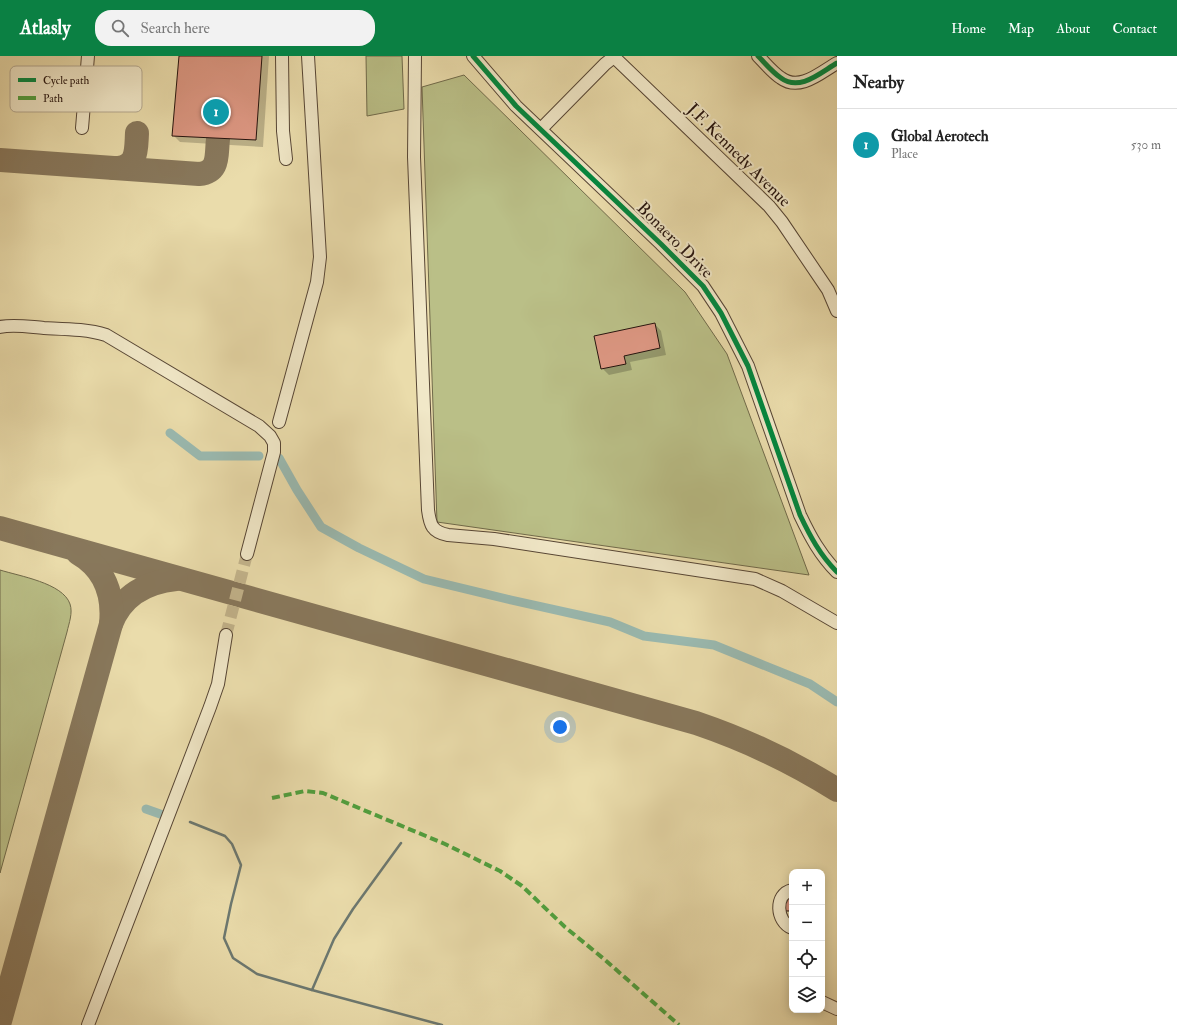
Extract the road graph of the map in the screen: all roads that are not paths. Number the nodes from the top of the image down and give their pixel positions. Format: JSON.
{"nodes":[{"id":1,"x":88,"y":56,"type":"edge"},
{"id":2,"x":282,"y":56,"type":"edge"},
{"id":3,"x":308,"y":56,"type":"edge"},
{"id":4,"x":415,"y":56,"type":"edge"},
{"id":5,"x":473,"y":56,"type":"edge"},
{"id":6,"x":614,"y":56,"type":"edge"},
{"id":7,"x":758,"y":56,"type":"edge"},
{"id":8,"x":837,"y":63,"type":"edge"},
{"id":9,"x":87,"y":66,"type":"edge"},
{"id":10,"x":83,"y":112,"type":"edge"},
{"id":11,"x":82,"y":128,"type":"dead end"},
{"id":12,"x":541,"y":129,"type":"junction"},
{"id":13,"x":286,"y":159,"type":"dead end"},
{"id":14,"x":837,"y":311,"type":"edge"},
{"id":15,"x":0,"y":327,"type":"edge"},
{"id":16,"x":279,"y":422,"type":"dead end"},
{"id":17,"x":247,"y":554,"type":"tunnel mouth"},
{"id":18,"x":837,"y":572,"type":"edge"},
{"id":19,"x":837,"y":623,"type":"edge"},
{"id":20,"x":226,"y":635,"type":"tunnel mouth"},
{"id":21,"x":789,"y":890,"type":"edge"},
{"id":22,"x":789,"y":926,"type":"edge"},
{"id":23,"x":825,"y":1003,"type":"edge"},
{"id":24,"x":837,"y":1009,"type":"edge"},
{"id":25,"x":88,"y":1025,"type":"edge"}],
"edges":[{"from":1,"to":9,"type":"street"},
{"from":2,"to":13,"type":"street"},
{"from":3,"to":16,"type":"street"},
{"from":4,"to":19,"type":"street"},
{"from":5,"to":12,"type":"street","name":"Bonaero Drive"},
{"from":6,"to":12,"type":"street"},
{"from":6,"to":14,"type":"street","name":"J.F. Kennedy Avenue"},
{"from":7,"to":8,"type":"street"},
{"from":10,"to":11,"type":"street"},
{"from":12,"to":18,"type":"street","name":"Bonaero Drive"},
{"from":15,"to":17,"type":"street"},
{"from":20,"to":25,"type":"street"},
{"from":21,"to":22,"type":"street"},
{"from":23,"to":24,"type":"street"}]}
